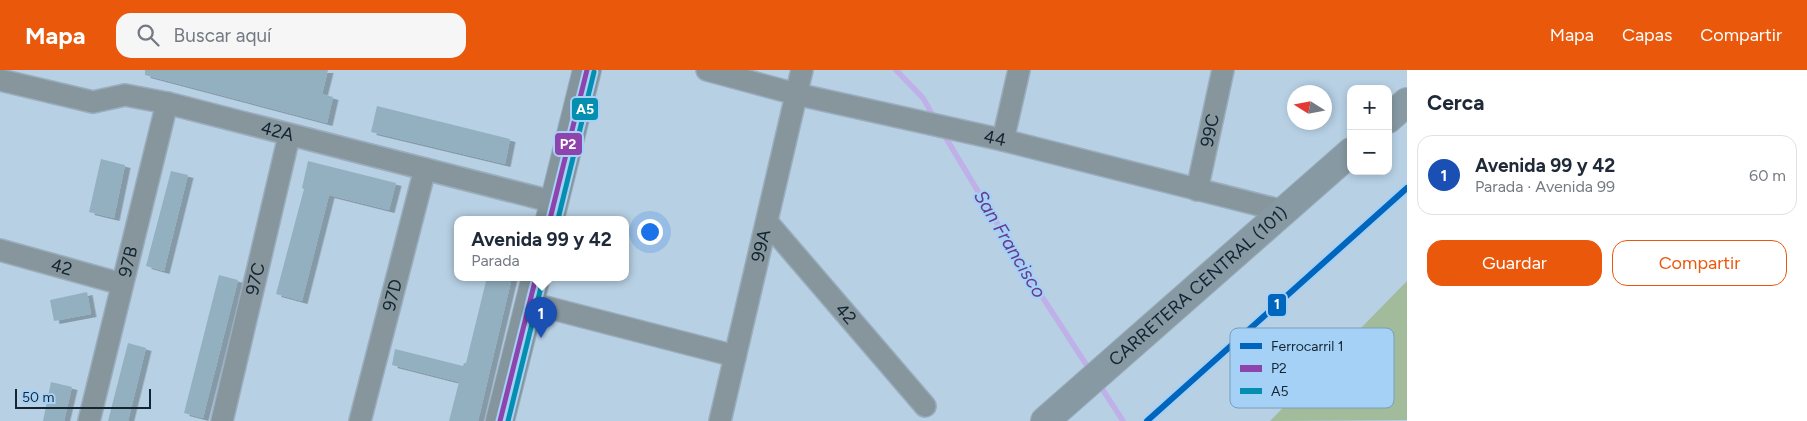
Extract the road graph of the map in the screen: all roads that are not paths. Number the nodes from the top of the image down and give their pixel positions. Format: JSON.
{"nodes":[{"id":1,"x":587,"y":70,"type":"edge"},
{"id":2,"x":707,"y":70,"type":"edge"},
{"id":3,"x":802,"y":70,"type":"edge"},
{"id":4,"x":1019,"y":70,"type":"edge"},
{"id":5,"x":1223,"y":70,"type":"edge"},
{"id":6,"x":0,"y":80,"type":"edge"},
{"id":7,"x":796,"y":94,"type":"junction"},
{"id":8,"x":1407,"y":102,"type":"edge"},
{"id":9,"x":167,"y":103,"type":"junction"},
{"id":10,"x":1392,"y":115,"type":"edge"},
{"id":11,"x":289,"y":136,"type":"junction"},
{"id":12,"x":1003,"y":140,"type":"junction"},
{"id":13,"x":1347,"y":155,"type":"edge"},
{"id":14,"x":424,"y":169,"type":"junction"},
{"id":15,"x":1197,"y":190,"type":"junction"},
{"id":16,"x":552,"y":211,"type":"edge"},
{"id":17,"x":1283,"y":211,"type":"junction"},
{"id":18,"x":767,"y":222,"type":"junction"},
{"id":19,"x":0,"y":250,"type":"edge"},
{"id":20,"x":535,"y":281,"type":"edge"},
{"id":21,"x":122,"y":284,"type":"junction"},
{"id":22,"x":530,"y":303,"type":"junction"},
{"id":23,"x":735,"y":356,"type":"junction"},
{"id":24,"x":925,"y":406,"type":"dead end"},
{"id":25,"x":89,"y":421,"type":"edge"},
{"id":26,"x":222,"y":421,"type":"edge"},
{"id":27,"x":360,"y":421,"type":"edge"},
{"id":28,"x":500,"y":421,"type":"edge"},
{"id":29,"x":720,"y":421,"type":"edge"},
{"id":30,"x":1045,"y":421,"type":"edge"}],
"edges":[{"from":1,"to":16,"type":"street"},
{"from":2,"to":7,"type":"street","name":"44"},
{"from":3,"to":7,"type":"street","name":"99A"},
{"from":4,"to":12,"type":"street"},
{"from":5,"to":15,"type":"street","name":"99C"},
{"from":6,"to":9,"type":"street","name":"42A"},
{"from":7,"to":12,"type":"street","name":"44"},
{"from":7,"to":18,"type":"street","name":"99A"},
{"from":8,"to":10,"type":"main road"},
{"from":9,"to":11,"type":"street","name":"42A"},
{"from":9,"to":21,"type":"street","name":"97B"},
{"from":11,"to":14,"type":"street","name":"42A"},
{"from":11,"to":26,"type":"street","name":"97C"},
{"from":12,"to":15,"type":"street","name":"44"},
{"from":13,"to":17,"type":"main road","name":"CARRETERA CENTRAL (101)"},
{"from":14,"to":16,"type":"street","name":"42A"},
{"from":14,"to":27,"type":"street","name":"97D"},
{"from":15,"to":17,"type":"street","name":"44"},
{"from":17,"to":30,"type":"main road","name":"CARRETERA CENTRAL (101)"},
{"from":18,"to":23,"type":"street","name":"99A"},
{"from":18,"to":24,"type":"street","name":"42"},
{"from":19,"to":21,"type":"street","name":"42"},
{"from":20,"to":22,"type":"street"},
{"from":21,"to":25,"type":"street","name":"97B"},
{"from":22,"to":23,"type":"street"},
{"from":22,"to":28,"type":"street"},
{"from":23,"to":29,"type":"street","name":"99A"}]}
